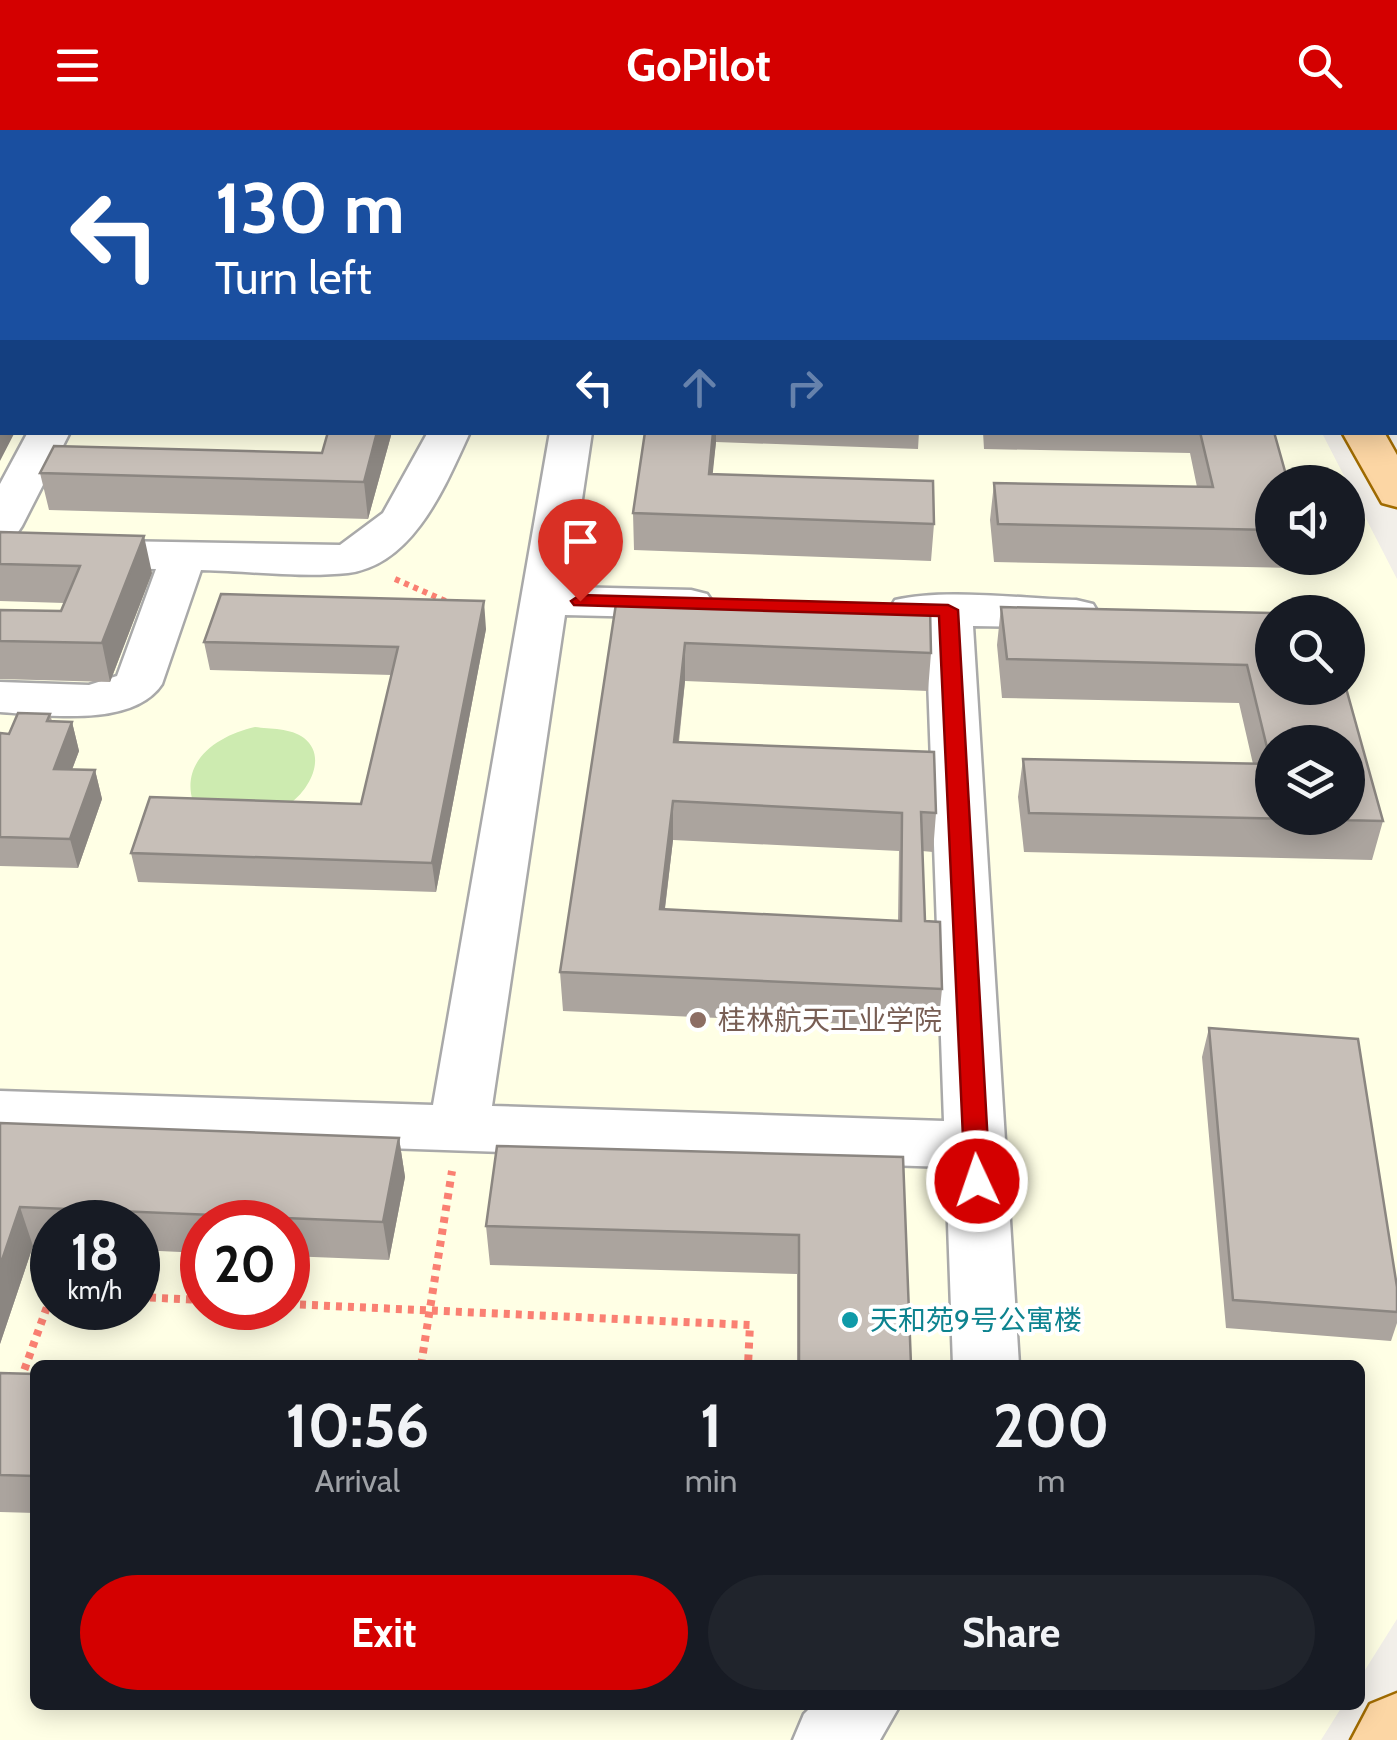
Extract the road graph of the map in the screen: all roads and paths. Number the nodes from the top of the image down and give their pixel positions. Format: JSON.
{"nodes":[{"id":1,"x":46,"y":435,"type":"edge"},
{"id":2,"x":448,"y":435,"type":"edge"},
{"id":3,"x":571,"y":435,"type":"edge"},
{"id":4,"x":1365,"y":435,"type":"edge"},
{"id":5,"x":1397,"y":494,"type":"edge"},
{"id":6,"x":0,"y":526,"type":"edge"},
{"id":7,"x":0,"y":552,"type":"edge"},
{"id":8,"x":182,"y":558,"type":"junction"},
{"id":9,"x":348,"y":559,"type":"junction"},
{"id":10,"x":544,"y":600,"type":"junction"},
{"id":11,"x":452,"y":603,"type":"edge"},
{"id":12,"x":736,"y":605,"type":"edge"},
{"id":13,"x":872,"y":608,"type":"edge"},
{"id":14,"x":948,"y":610,"type":"junction"},
{"id":15,"x":1120,"y":615,"type":"edge"},
{"id":16,"x":0,"y":697,"type":"edge"},
{"id":17,"x":0,"y":1113,"type":"edge"},
{"id":18,"x":459,"y":1130,"type":"junction"},
{"id":19,"x":976,"y":1144,"type":"junction"},
{"id":20,"x":310,"y":1305,"type":"edge"},
{"id":21,"x":430,"y":1310,"type":"junction"},
{"id":22,"x":37,"y":1330,"type":"edge"},
{"id":23,"x":422,"y":1360,"type":"edge"},
{"id":24,"x":748,"y":1360,"type":"edge"},
{"id":25,"x":986,"y":1360,"type":"edge"},
{"id":26,"x":30,"y":1379,"type":"edge"},
{"id":27,"x":858,"y":1710,"type":"edge"},
{"id":28,"x":1397,"y":1729,"type":"edge"},
{"id":29,"x":831,"y":1740,"type":"edge"},
{"id":30,"x":1390,"y":1740,"type":"edge"}],
"edges":[{"from":1,"to":6,"type":"lane"},
{"from":2,"to":9,"type":"lane"},
{"from":3,"to":10,"type":"lane"},
{"from":4,"to":5,"type":"main road"},
{"from":7,"to":8,"type":"lane"},
{"from":8,"to":9,"type":"lane"},
{"from":8,"to":16,"type":"lane"},
{"from":9,"to":11,"type":"path"},
{"from":10,"to":12,"type":"lane"},
{"from":10,"to":18,"type":"lane"},
{"from":13,"to":14,"type":"lane"},
{"from":14,"to":15,"type":"lane"},
{"from":14,"to":19,"type":"lane"},
{"from":17,"to":18,"type":"lane"},
{"from":18,"to":19,"type":"lane"},
{"from":18,"to":21,"type":"path"},
{"from":19,"to":25,"type":"lane"},
{"from":20,"to":21,"type":"path"},
{"from":21,"to":23,"type":"path"},
{"from":21,"to":24,"type":"path"},
{"from":22,"to":26,"type":"path"},
{"from":27,"to":29,"type":"lane"},
{"from":28,"to":30,"type":"main road"}]}
